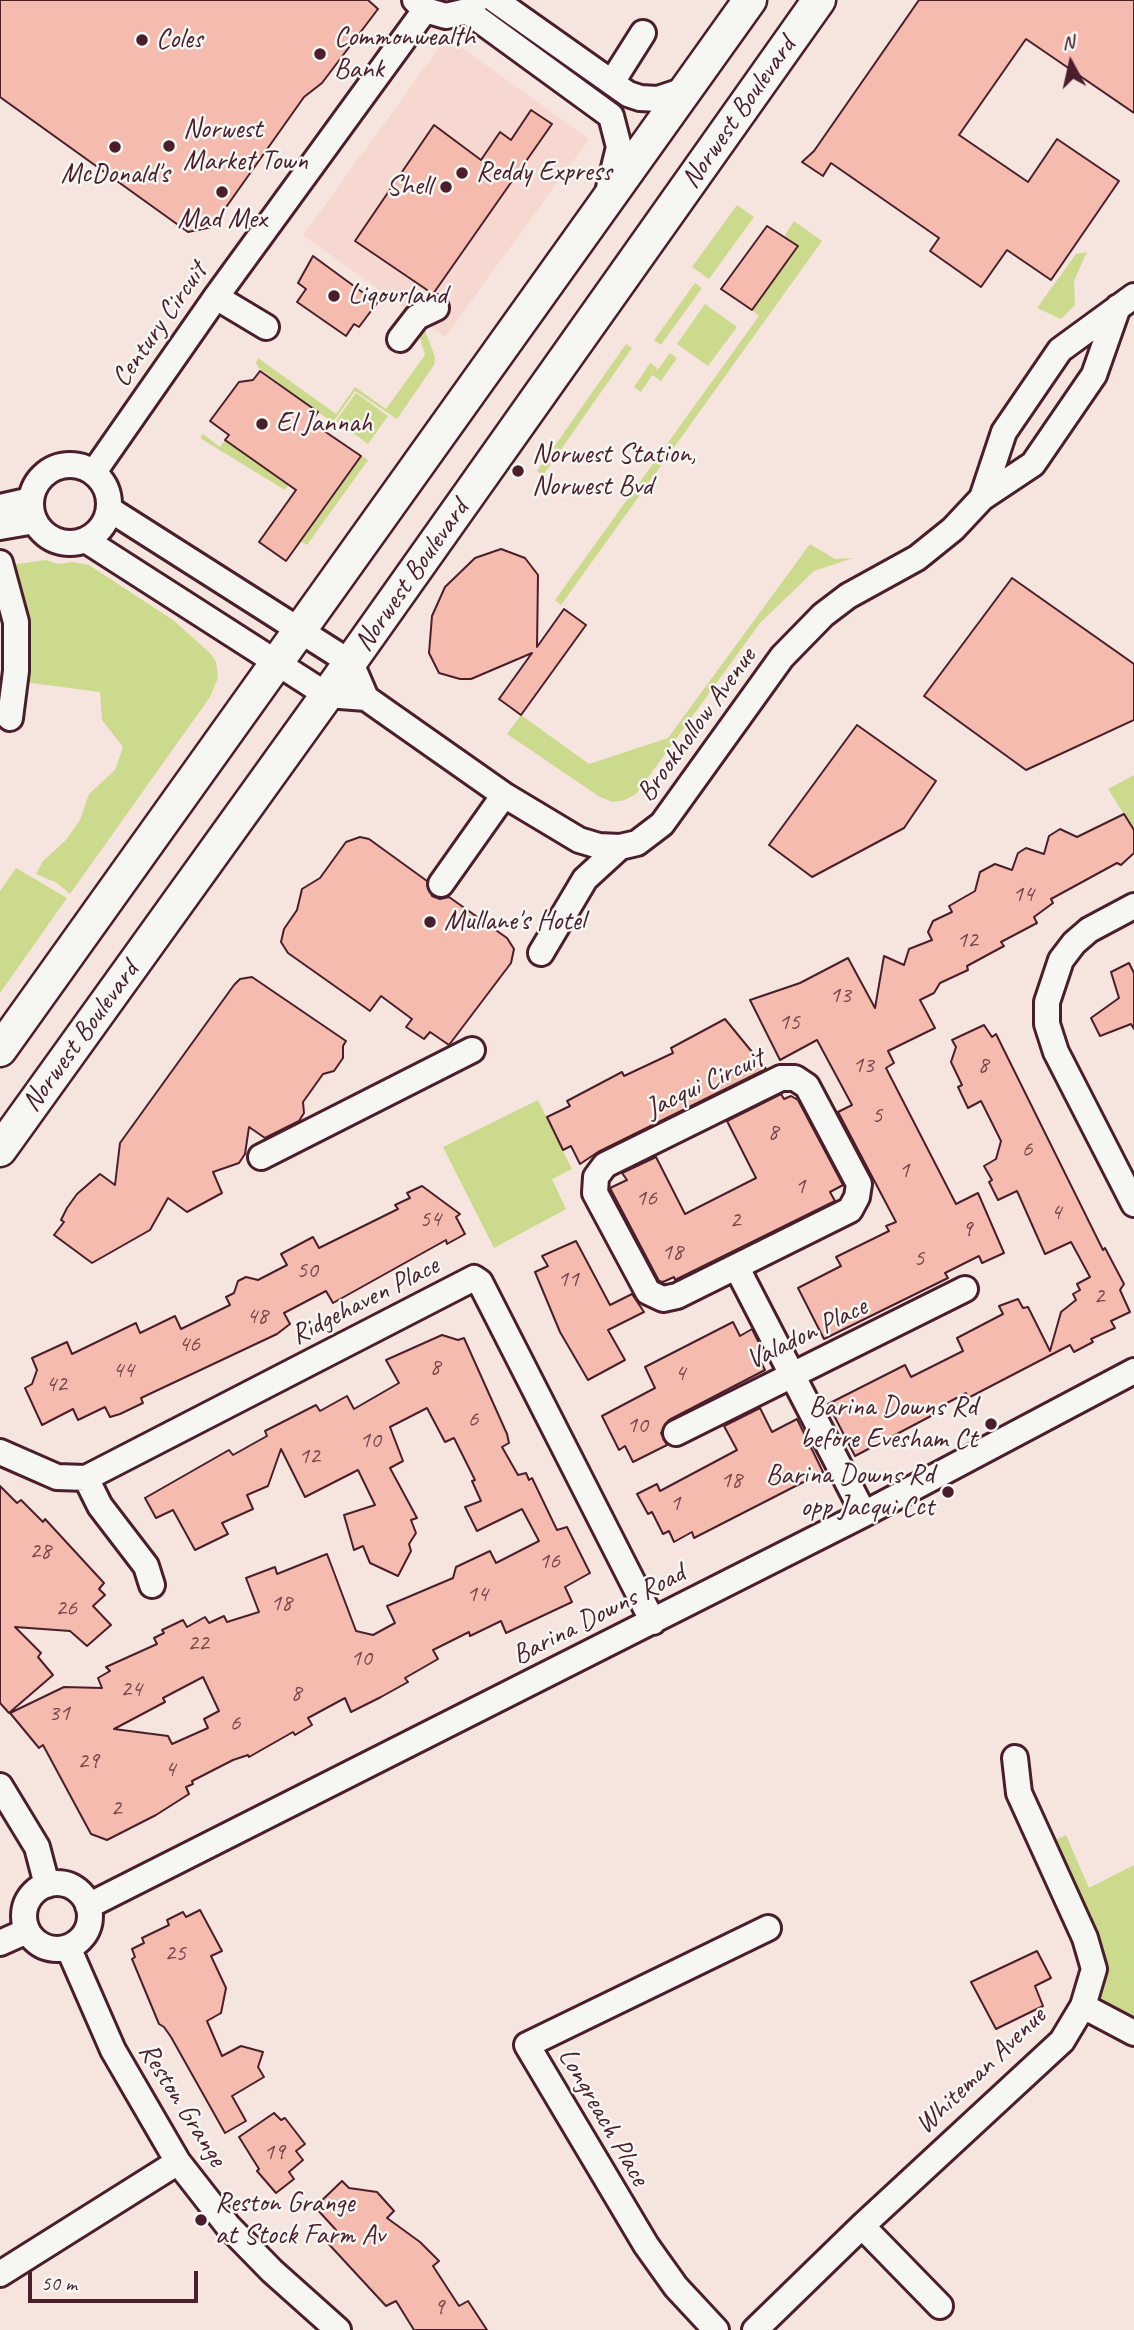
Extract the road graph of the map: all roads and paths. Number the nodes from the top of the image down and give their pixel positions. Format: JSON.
{"nodes":[{"id":1,"x":495,"y":0,"type":"edge"},
{"id":2,"x":750,"y":0,"type":"edge"},
{"id":3,"x":820,"y":0,"type":"edge"},
{"id":4,"x":420,"y":5,"type":"edge"},
{"id":5,"x":472,"y":5,"type":"edge"},
{"id":6,"x":643,"y":33,"type":"dead end"},
{"id":7,"x":611,"y":82,"type":"junction"},
{"id":8,"x":685,"y":90,"type":"junction"},
{"id":9,"x":602,"y":209,"type":"junction"},
{"id":10,"x":216,"y":297,"type":"junction"},
{"id":11,"x":1126,"y":302,"type":"edge"},
{"id":12,"x":436,"y":307,"type":"dead end"},
{"id":13,"x":266,"y":327,"type":"dead end"},
{"id":14,"x":400,"y":339,"type":"dead end"},
{"id":15,"x":94,"y":472,"type":"junction"},
{"id":16,"x":982,"y":498,"type":"junction"},
{"id":17,"x":0,"y":507,"type":"edge"},
{"id":18,"x":109,"y":509,"type":"junction"},
{"id":19,"x":33,"y":510,"type":"junction"},
{"id":20,"x":0,"y":527,"type":"edge"},
{"id":21,"x":87,"y":541,"type":"junction"},
{"id":22,"x":0,"y":563,"type":"edge"},
{"id":23,"x":300,"y":631,"type":"junction"},
{"id":24,"x":277,"y":663,"type":"junction"},
{"id":25,"x":351,"y":663,"type":"junction"},
{"id":26,"x":327,"y":695,"type":"junction"},
{"id":27,"x":366,"y":698,"type":"junction"},
{"id":28,"x":10,"y":718,"type":"dead end"},
{"id":29,"x":504,"y":795,"type":"junction"},
{"id":30,"x":620,"y":847,"type":"junction"},
{"id":31,"x":442,"y":884,"type":"dead end"},
{"id":32,"x":1134,"y":906,"type":"edge"},
{"id":33,"x":541,"y":953,"type":"dead end"},
{"id":34,"x":0,"y":1050,"type":"edge"},
{"id":35,"x":472,"y":1050,"type":"dead end"},
{"id":36,"x":0,"y":1150,"type":"edge"},
{"id":37,"x":261,"y":1157,"type":"dead end"},
{"id":38,"x":1134,"y":1204,"type":"edge"},
{"id":39,"x":737,"y":1268,"type":"junction"},
{"id":40,"x":965,"y":1289,"type":"dead end"},
{"id":41,"x":1134,"y":1371,"type":"edge"},
{"id":42,"x":791,"y":1374,"type":"junction"},
{"id":43,"x":676,"y":1433,"type":"dead end"},
{"id":44,"x":0,"y":1452,"type":"edge"},
{"id":45,"x":86,"y":1478,"type":"junction"},
{"id":46,"x":864,"y":1514,"type":"junction"},
{"id":47,"x":152,"y":1585,"type":"dead end"},
{"id":48,"x":653,"y":1622,"type":"junction"},
{"id":49,"x":1015,"y":1758,"type":"dead end"},
{"id":50,"x":0,"y":1786,"type":"edge"},
{"id":51,"x":47,"y":1885,"type":"junction"},
{"id":52,"x":88,"y":1906,"type":"junction"},
{"id":53,"x":768,"y":1928,"type":"dead end"},
{"id":54,"x":27,"y":1931,"type":"junction"},
{"id":55,"x":0,"y":1943,"type":"edge"},
{"id":56,"x":68,"y":1947,"type":"junction"},
{"id":57,"x":1083,"y":2006,"type":"junction"},
{"id":58,"x":1134,"y":2033,"type":"edge"},
{"id":59,"x":178,"y":2162,"type":"junction"},
{"id":60,"x":862,"y":2226,"type":"junction"},
{"id":61,"x":0,"y":2274,"type":"edge"},
{"id":62,"x":940,"y":2306,"type":"dead end"},
{"id":63,"x":338,"y":2330,"type":"edge"},
{"id":64,"x":716,"y":2330,"type":"edge"},
{"id":65,"x":755,"y":2330,"type":"edge"}],
"edges":[{"from":1,"to":7,"type":"street"},
{"from":2,"to":8,"type":"main road","name":"Norwest Boulevard"},
{"from":3,"to":25,"type":"main road","name":"Norwest Boulevard"},
{"from":4,"to":5,"type":"street"},
{"from":4,"to":10,"type":"street","name":"Century Circuit"},
{"from":5,"to":9,"type":"street"},
{"from":6,"to":7,"type":"street"},
{"from":7,"to":8,"type":"street"},
{"from":8,"to":9,"type":"main road","name":"Norwest Boulevard"},
{"from":9,"to":23,"type":"main road","name":"Norwest Boulevard"},
{"from":10,"to":13,"type":"street"},
{"from":10,"to":15,"type":"street","name":"Century Circuit"},
{"from":11,"to":16,"type":"street","name":"Brookhollow Avenue"},
{"from":11,"to":16,"type":"street","name":"Brookhollow Avenue"},
{"from":12,"to":14,"type":"street"},
{"from":15,"to":18,"type":"street"},
{"from":15,"to":19,"type":"street"},
{"from":16,"to":30,"type":"street","name":"Brookhollow Avenue"},
{"from":17,"to":19,"type":"street"},
{"from":18,"to":21,"type":"street"},
{"from":18,"to":23,"type":"street"},
{"from":19,"to":20,"type":"street"},
{"from":19,"to":21,"type":"street"},
{"from":21,"to":24,"type":"street"},
{"from":22,"to":28,"type":"street"},
{"from":23,"to":24,"type":"main road","name":"Norwest Boulevard"},
{"from":23,"to":25,"type":"street"},
{"from":24,"to":26,"type":"street"},
{"from":24,"to":34,"type":"main road","name":"Norwest Boulevard"},
{"from":25,"to":26,"type":"main road","name":"Norwest Boulevard"},
{"from":25,"to":27,"type":"street"},
{"from":26,"to":27,"type":"street"},
{"from":26,"to":36,"type":"main road","name":"Norwest Boulevard"},
{"from":27,"to":29,"type":"street"},
{"from":29,"to":30,"type":"street"},
{"from":29,"to":31,"type":"street"},
{"from":30,"to":33,"type":"street"},
{"from":32,"to":38,"type":"street"},
{"from":35,"to":37,"type":"street"},
{"from":39,"to":39,"type":"street","name":"Jacqui Circuit"},
{"from":39,"to":42,"type":"street"},
{"from":40,"to":42,"type":"street","name":"Valadon Place"},
{"from":41,"to":46,"type":"street","name":"Barina Downs Road"},
{"from":42,"to":43,"type":"street","name":"Valadon Place"},
{"from":42,"to":46,"type":"street"},
{"from":44,"to":45,"type":"street"},
{"from":45,"to":47,"type":"street"},
{"from":45,"to":48,"type":"street","name":"Ridgehaven Place"},
{"from":46,"to":48,"type":"street","name":"Barina Downs Road"},
{"from":48,"to":52,"type":"street","name":"Barina Downs Road"},
{"from":49,"to":57,"type":"street","name":"Whiteman Avenue"},
{"from":50,"to":51,"type":"street"},
{"from":51,"to":52,"type":"street"},
{"from":51,"to":54,"type":"street"},
{"from":52,"to":56,"type":"street"},
{"from":53,"to":64,"type":"street","name":"Longreach Place"},
{"from":54,"to":55,"type":"street"},
{"from":54,"to":56,"type":"street"},
{"from":56,"to":59,"type":"street","name":"Reston Grange"},
{"from":57,"to":58,"type":"street"},
{"from":57,"to":60,"type":"street","name":"Whiteman Avenue"},
{"from":59,"to":61,"type":"street"},
{"from":59,"to":63,"type":"street","name":"Reston Grange"},
{"from":60,"to":62,"type":"street"},
{"from":60,"to":65,"type":"street","name":"Whiteman Avenue"}]}
